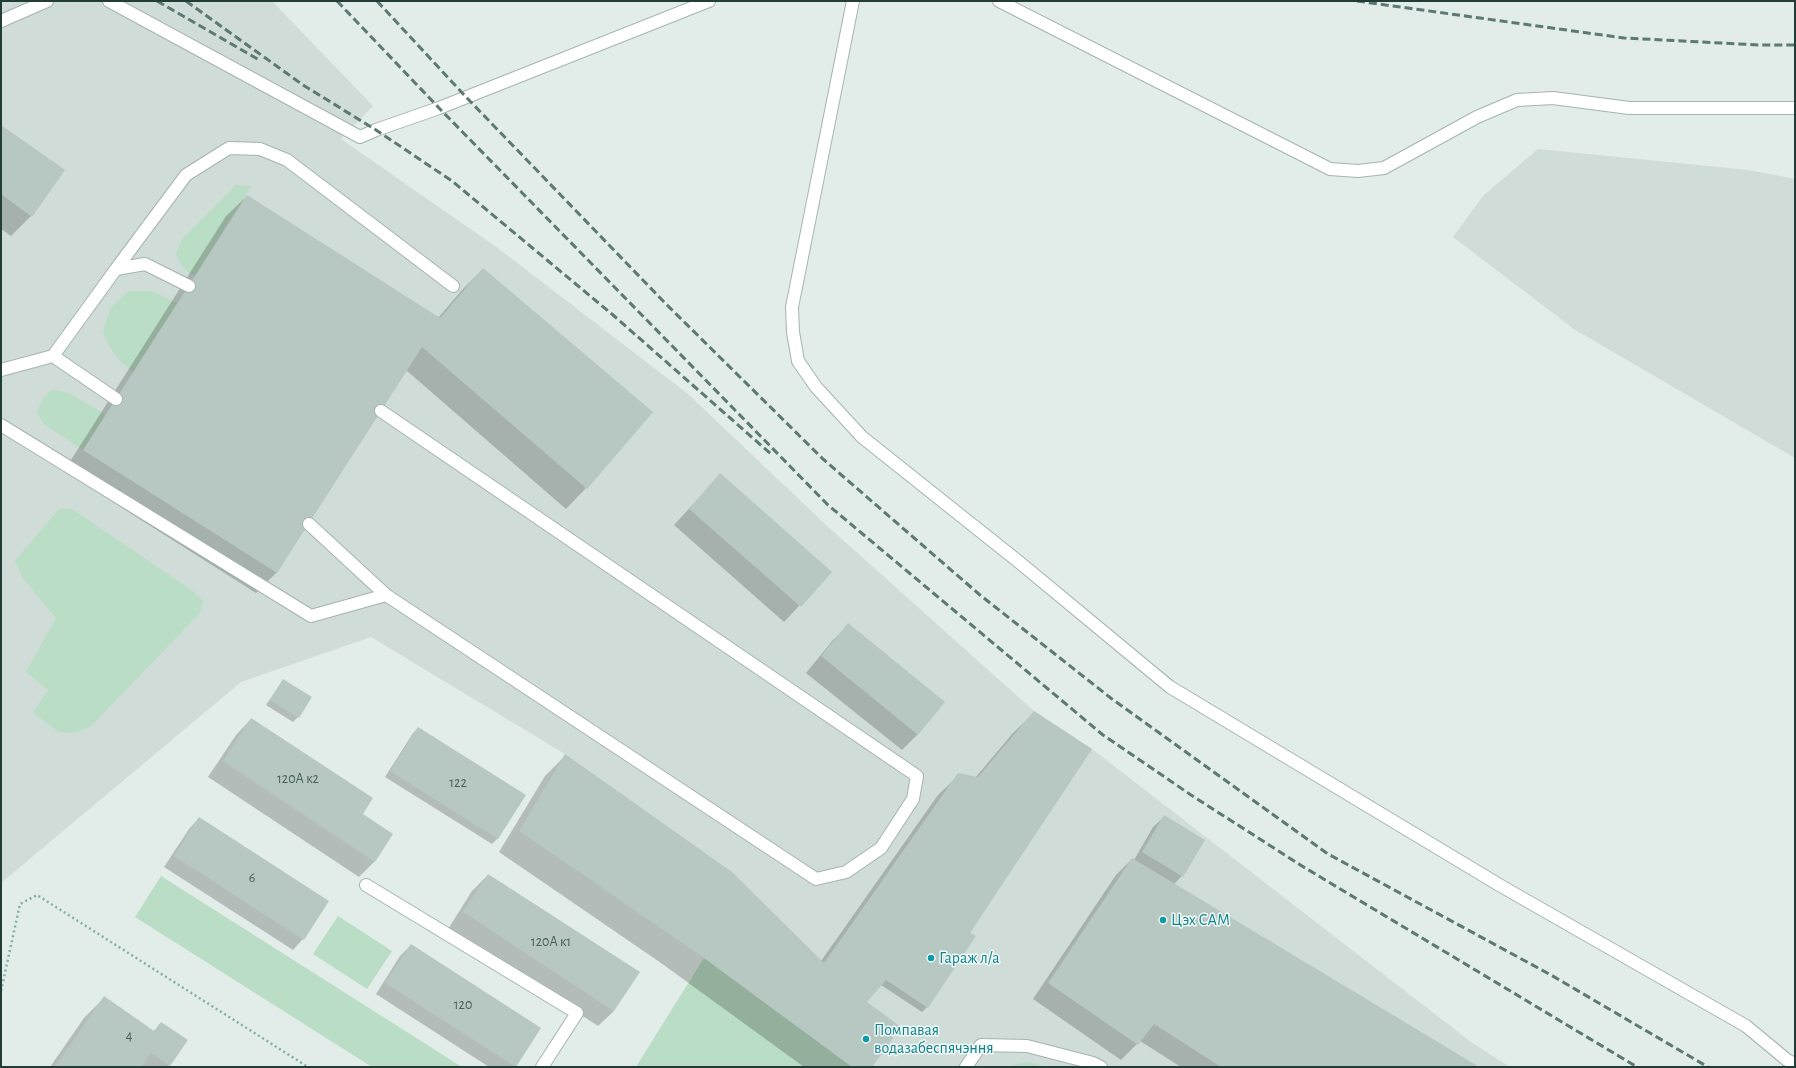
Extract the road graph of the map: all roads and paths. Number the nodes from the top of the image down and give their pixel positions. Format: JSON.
{"nodes":[{"id":1,"x":47,"y":1,"type":"edge"},
{"id":2,"x":109,"y":1,"type":"edge"},
{"id":3,"x":709,"y":1,"type":"edge"},
{"id":4,"x":853,"y":1,"type":"edge"},
{"id":5,"x":999,"y":1,"type":"edge"},
{"id":6,"x":1,"y":21,"type":"edge"},
{"id":7,"x":1795,"y":108,"type":"edge"},
{"id":8,"x":116,"y":269,"type":"junction"},
{"id":9,"x":188,"y":286,"type":"dead end"},
{"id":10,"x":453,"y":286,"type":"dead end"},
{"id":11,"x":53,"y":356,"type":"junction"},
{"id":12,"x":1,"y":370,"type":"edge"},
{"id":13,"x":116,"y":399,"type":"dead end"},
{"id":14,"x":381,"y":411,"type":"dead end"},
{"id":15,"x":1,"y":425,"type":"edge"},
{"id":16,"x":309,"y":524,"type":"dead end"},
{"id":17,"x":386,"y":595,"type":"junction"},
{"id":18,"x":366,"y":884,"type":"dead end"},
{"id":19,"x":1,"y":991,"type":"edge"},
{"id":20,"x":1795,"y":1064,"type":"edge"},
{"id":21,"x":308,"y":1067,"type":"edge"},
{"id":22,"x":542,"y":1067,"type":"edge"},
{"id":23,"x":966,"y":1067,"type":"edge"},
{"id":24,"x":1100,"y":1067,"type":"edge"}],
"edges":[{"from":1,"to":6,"type":"lane"},
{"from":2,"to":3,"type":"lane"},
{"from":4,"to":20,"type":"lane"},
{"from":5,"to":7,"type":"lane"},
{"from":8,"to":9,"type":"lane"},
{"from":8,"to":10,"type":"lane"},
{"from":8,"to":11,"type":"lane"},
{"from":11,"to":12,"type":"lane"},
{"from":11,"to":13,"type":"lane"},
{"from":14,"to":17,"type":"lane"},
{"from":15,"to":17,"type":"lane"},
{"from":16,"to":17,"type":"lane"},
{"from":18,"to":22,"type":"lane"},
{"from":19,"to":21,"type":"path"},
{"from":23,"to":24,"type":"lane"}]}
